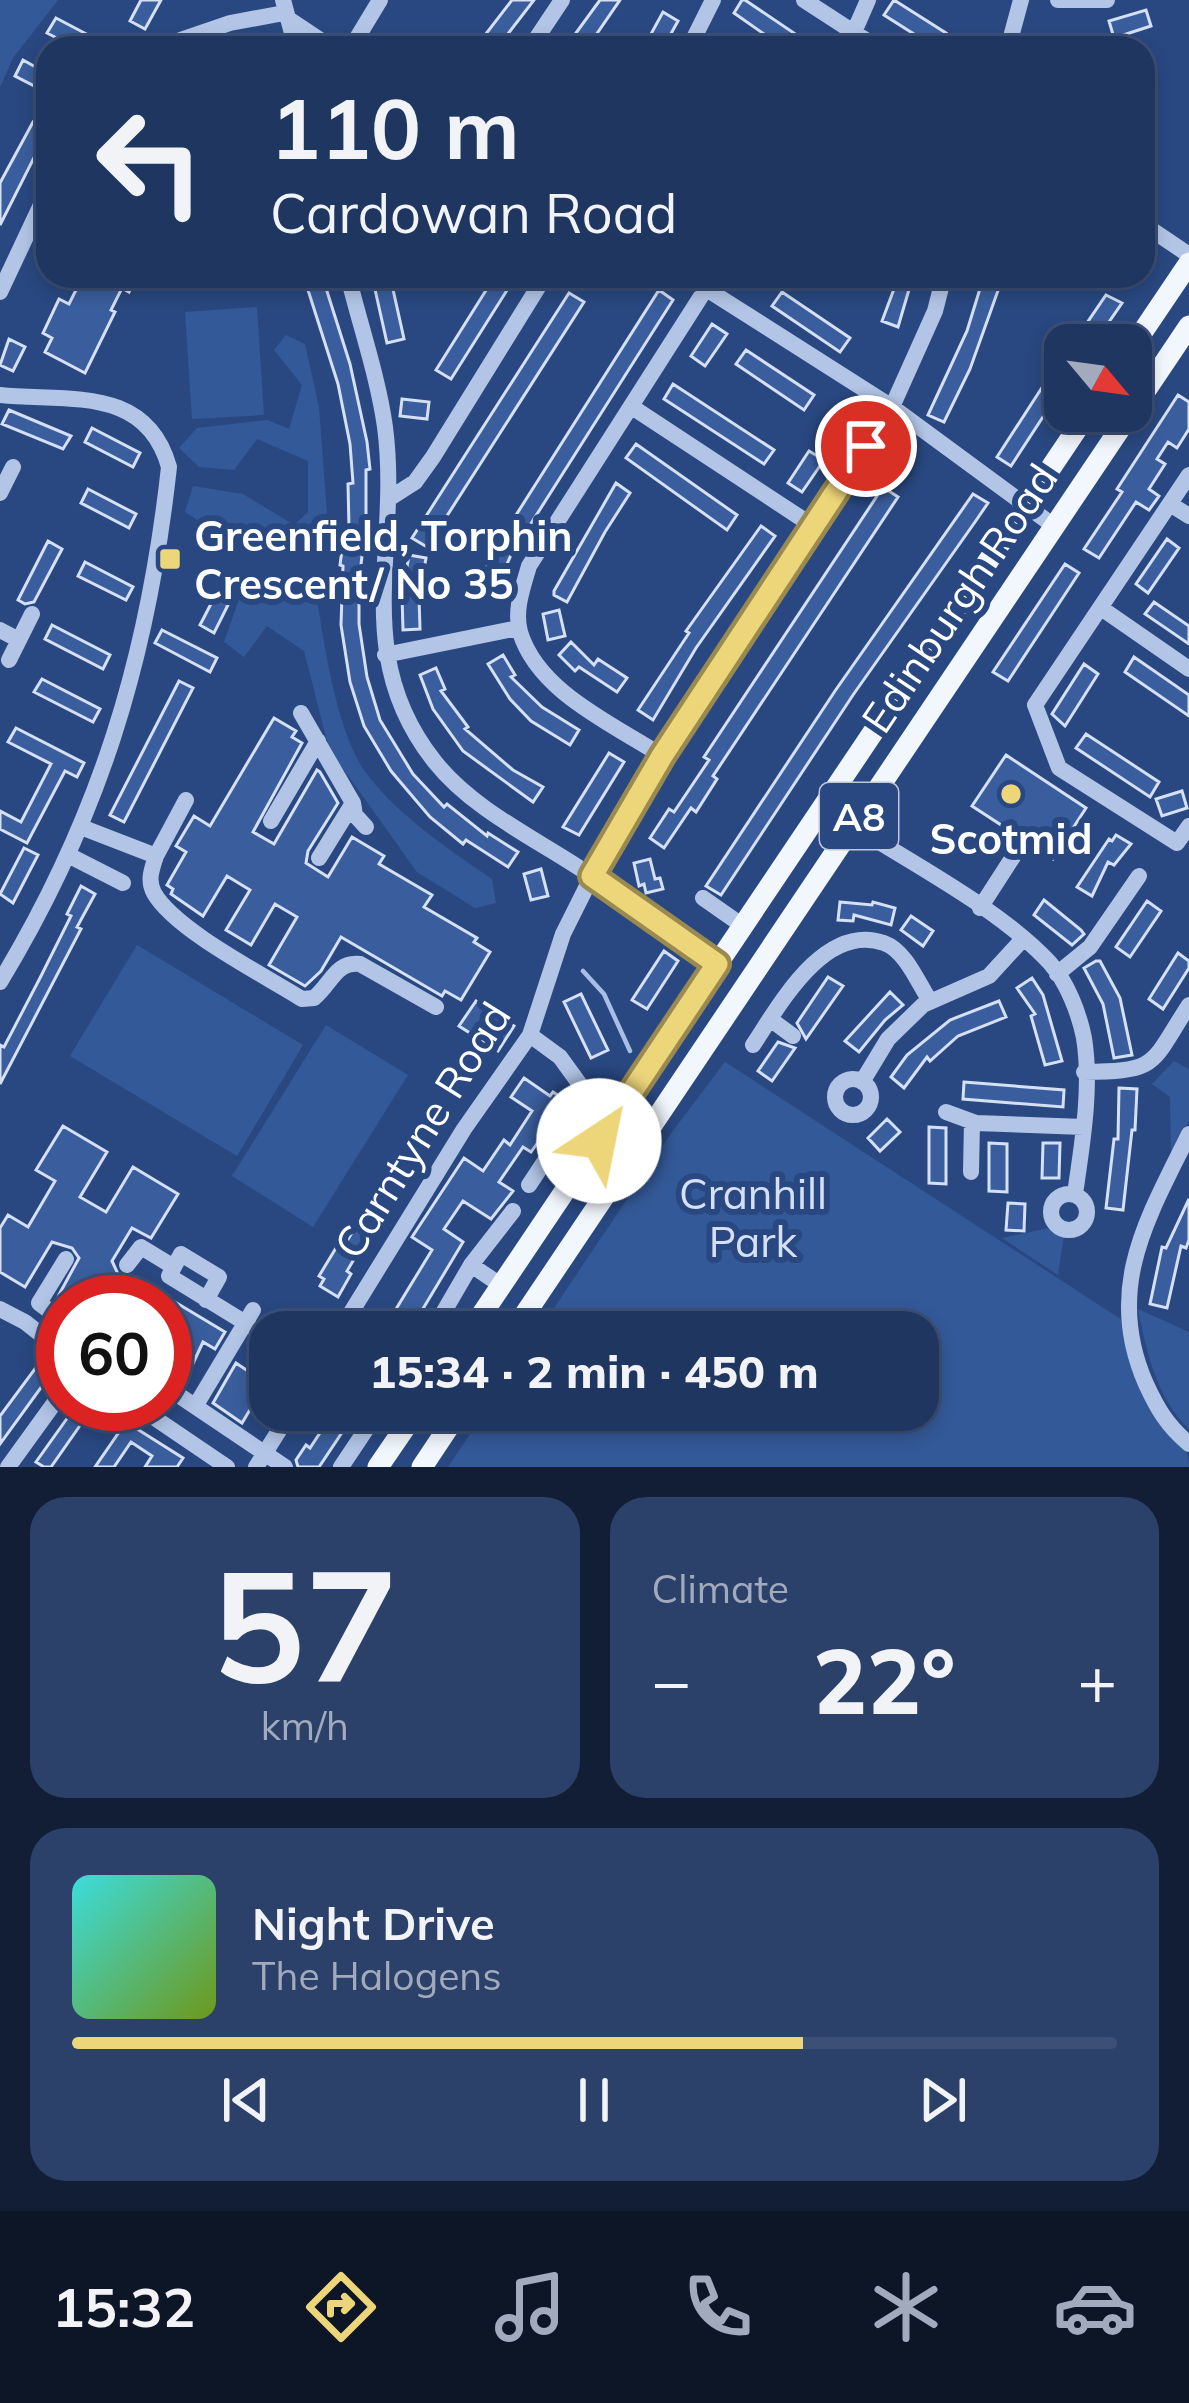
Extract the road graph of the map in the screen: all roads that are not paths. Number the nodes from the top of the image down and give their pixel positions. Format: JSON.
{"nodes":[{"id":1,"x":380,"y":0,"type":"edge"},
{"id":2,"x":562,"y":0,"type":"edge"},
{"id":3,"x":713,"y":0,"type":"edge"},
{"id":4,"x":804,"y":0,"type":"edge"},
{"id":5,"x":868,"y":0,"type":"edge"},
{"id":6,"x":1021,"y":0,"type":"edge"},
{"id":7,"x":1058,"y":0,"type":"edge"},
{"id":8,"x":1106,"y":0,"type":"edge"},
{"id":9,"x":286,"y":11,"type":"edge"},
{"id":10,"x":191,"y":36,"type":"edge"},
{"id":11,"x":317,"y":36,"type":"edge"},
{"id":12,"x":358,"y":36,"type":"edge"},
{"id":13,"x":538,"y":36,"type":"edge"},
{"id":14,"x":695,"y":36,"type":"edge"},
{"id":15,"x":845,"y":36,"type":"edge"},
{"id":16,"x":852,"y":36,"type":"edge"},
{"id":17,"x":1011,"y":36,"type":"edge"},
{"id":18,"x":36,"y":216,"type":"edge"},
{"id":19,"x":1155,"y":233,"type":"edge"},
{"id":20,"x":1189,"y":259,"type":"edge"},
{"id":21,"x":351,"y":288,"type":"edge"},
{"id":22,"x":538,"y":288,"type":"edge"},
{"id":23,"x":706,"y":288,"type":"edge"},
{"id":24,"x":719,"y":288,"type":"edge"},
{"id":25,"x":941,"y":288,"type":"edge"},
{"id":26,"x":0,"y":292,"type":"edge"},
{"id":27,"x":1147,"y":324,"type":"edge"},
{"id":28,"x":1189,"y":326,"type":"edge"},
{"id":29,"x":0,"y":395,"type":"edge"},
{"id":30,"x":632,"y":406,"type":"junction"},
{"id":31,"x":892,"y":406,"type":"junction"},
{"id":32,"x":1075,"y":432,"type":"edge"},
{"id":33,"x":14,"y":467,"type":"dead end"},
{"id":34,"x":1189,"y":475,"type":"edge"},
{"id":35,"x":0,"y":493,"type":"edge"},
{"id":36,"x":390,"y":497,"type":"junction"},
{"id":37,"x":1170,"y":504,"type":"junction"},
{"id":38,"x":1026,"y":505,"type":"junction"},
{"id":39,"x":1189,"y":516,"type":"edge"},
{"id":40,"x":813,"y":526,"type":"junction"},
{"id":41,"x":1054,"y":526,"type":"junction"},
{"id":42,"x":1100,"y":608,"type":"junction"},
{"id":43,"x":32,"y":614,"type":"dead end"},
{"id":44,"x":518,"y":628,"type":"junction"},
{"id":45,"x":0,"y":630,"type":"edge"},
{"id":46,"x":19,"y":640,"type":"junction"},
{"id":47,"x":385,"y":655,"type":"junction"},
{"id":48,"x":9,"y":660,"type":"dead end"},
{"id":49,"x":1189,"y":669,"type":"edge"},
{"id":50,"x":301,"y":713,"type":"dead end"},
{"id":51,"x":318,"y":741,"type":"junction"},
{"id":52,"x":662,"y":756,"type":"junction"},
{"id":53,"x":186,"y":800,"type":"dead end"},
{"id":54,"x":353,"y":802,"type":"junction"},
{"id":55,"x":824,"y":807,"type":"junction"},
{"id":56,"x":271,"y":820,"type":"dead end"},
{"id":57,"x":852,"y":826,"type":"junction"},
{"id":58,"x":1189,"y":826,"type":"edge"},
{"id":59,"x":81,"y":827,"type":"junction"},
{"id":60,"x":365,"y":827,"type":"dead end"},
{"id":61,"x":1021,"y":846,"type":"dead end"},
{"id":62,"x":70,"y":856,"type":"junction"},
{"id":63,"x":156,"y":856,"type":"junction"},
{"id":64,"x":319,"y":858,"type":"dead end"},
{"id":65,"x":592,"y":876,"type":"junction"},
{"id":66,"x":1139,"y":876,"type":"dead end"},
{"id":67,"x":123,"y":883,"type":"dead end"},
{"id":68,"x":703,"y":898,"type":"dead end"},
{"id":69,"x":980,"y":908,"type":"junction"},
{"id":70,"x":746,"y":921,"type":"junction"},
{"id":71,"x":779,"y":936,"type":"junction"},
{"id":72,"x":1023,"y":939,"type":"junction"},
{"id":73,"x":717,"y":964,"type":"junction"},
{"id":74,"x":1058,"y":974,"type":"junction"},
{"id":75,"x":0,"y":982,"type":"edge"},
{"id":76,"x":930,"y":1001,"type":"junction"},
{"id":77,"x":1189,"y":1004,"type":"edge"},
{"id":78,"x":436,"y":1007,"type":"dead end"},
{"id":79,"x":770,"y":1019,"type":"junction"},
{"id":80,"x":678,"y":1023,"type":"junction"},
{"id":81,"x":530,"y":1036,"type":"junction"},
{"id":82,"x":793,"y":1036,"type":"dead end"},
{"id":83,"x":708,"y":1042,"type":"junction"},
{"id":84,"x":752,"y":1045,"type":"dead end"},
{"id":85,"x":1084,"y":1072,"type":"junction"},
{"id":86,"x":601,"y":1077,"type":"dead end"},
{"id":87,"x":862,"y":1082,"type":"dead end"},
{"id":88,"x":581,"y":1086,"type":"junction"},
{"id":89,"x":946,"y":1112,"type":"dead end"},
{"id":90,"x":972,"y":1122,"type":"junction"},
{"id":91,"x":1084,"y":1127,"type":"junction"},
{"id":92,"x":1189,"y":1134,"type":"edge"},
{"id":93,"x":970,"y":1172,"type":"dead end"},
{"id":94,"x":529,"y":1186,"type":"dead end"},
{"id":95,"x":1075,"y":1194,"type":"dead end"},
{"id":96,"x":513,"y":1211,"type":"dead end"},
{"id":97,"x":66,"y":1259,"type":"dead end"},
{"id":98,"x":127,"y":1265,"type":"dead end"},
{"id":99,"x":471,"y":1265,"type":"junction"},
{"id":100,"x":56,"y":1275,"type":"edge"},
{"id":101,"x":502,"y":1286,"type":"junction"},
{"id":102,"x":530,"y":1306,"type":"junction"},
{"id":103,"x":0,"y":1309,"type":"edge"},
{"id":104,"x":352,"y":1311,"type":"edge"},
{"id":105,"x":444,"y":1311,"type":"edge"},
{"id":106,"x":485,"y":1311,"type":"edge"},
{"id":107,"x":527,"y":1311,"type":"edge"},
{"id":108,"x":249,"y":1317,"type":"joint"},
{"id":109,"x":36,"y":1331,"type":"edge"},
{"id":110,"x":192,"y":1403,"type":"edge"},
{"id":111,"x":196,"y":1405,"type":"junction"},
{"id":112,"x":36,"y":1428,"type":"edge"},
{"id":113,"x":174,"y":1431,"type":"edge"},
{"id":114,"x":285,"y":1431,"type":"edge"},
{"id":115,"x":366,"y":1431,"type":"edge"},
{"id":116,"x":403,"y":1431,"type":"edge"},
{"id":117,"x":446,"y":1431,"type":"edge"},
{"id":118,"x":1189,"y":1444,"type":"edge"},
{"id":119,"x":273,"y":1464,"type":"edge"},
{"id":120,"x":8,"y":1467,"type":"edge"},
{"id":121,"x":227,"y":1467,"type":"edge"},
{"id":122,"x":341,"y":1467,"type":"edge"},
{"id":123,"x":378,"y":1467,"type":"edge"},
{"id":124,"x":422,"y":1467,"type":"edge"}],
"edges":[{"from":1,"to":12,"type":"street"},
{"from":2,"to":13,"type":"street"},
{"from":3,"to":14,"type":"street"},
{"from":4,"to":15,"type":"street"},
{"from":5,"to":16,"type":"street"},
{"from":6,"to":17,"type":"street"},
{"from":7,"to":8,"type":"street"},
{"from":9,"to":10,"type":"street"},
{"from":9,"to":11,"type":"street"},
{"from":18,"to":26,"type":"street"},
{"from":19,"to":20,"type":"street"},
{"from":20,"to":27,"type":"main road"},
{"from":21,"to":36,"type":"street"},
{"from":22,"to":36,"type":"street"},
{"from":23,"to":30,"type":"street"},
{"from":24,"to":31,"type":"street"},
{"from":25,"to":31,"type":"street","name":"Carntyne Road"},
{"from":28,"to":41,"type":"main road","name":"Edinburgh Road","number":"A8"},
{"from":29,"to":59,"type":"street"},
{"from":30,"to":40,"type":"street"},
{"from":30,"to":44,"type":"street"},
{"from":31,"to":38,"type":"street"},
{"from":31,"to":40,"type":"street","name":"Carntyne Road"},
{"from":32,"to":38,"type":"main road","name":"Edinburgh Road","number":"A8"},
{"from":33,"to":35,"type":"street"},
{"from":34,"to":37,"type":"street"},
{"from":36,"to":47,"type":"street"},
{"from":37,"to":39,"type":"street"},
{"from":37,"to":42,"type":"street"},
{"from":38,"to":41,"type":"street"},
{"from":38,"to":55,"type":"main road","name":"Edinburgh Road","number":"A8"},
{"from":40,"to":52,"type":"street","name":"Carntyne Road"},
{"from":41,"to":57,"type":"main road","name":"Edinburgh Road","number":"A8"},
{"from":42,"to":49,"type":"street"},
{"from":42,"to":58,"type":"street"},
{"from":43,"to":46,"type":"street"},
{"from":44,"to":47,"type":"street"},
{"from":44,"to":52,"type":"street"},
{"from":45,"to":46,"type":"street"},
{"from":46,"to":48,"type":"street"},
{"from":47,"to":65,"type":"street"},
{"from":50,"to":51,"type":"street"},
{"from":51,"to":54,"type":"street"},
{"from":51,"to":56,"type":"street"},
{"from":52,"to":65,"type":"street","name":"Carntyne Road"},
{"from":53,"to":63,"type":"street"},
{"from":54,"to":60,"type":"street"},
{"from":54,"to":64,"type":"street"},
{"from":55,"to":57,"type":"street"},
{"from":55,"to":70,"type":"main road","name":"Edinburgh Road","number":"A8"},
{"from":57,"to":69,"type":"street"},
{"from":57,"to":71,"type":"main road","name":"Edinburgh Road","number":"A8"},
{"from":59,"to":62,"type":"street"},
{"from":59,"to":63,"type":"street"},
{"from":61,"to":69,"type":"street"},
{"from":62,"to":67,"type":"street"},
{"from":62,"to":75,"type":"street"},
{"from":63,"to":78,"type":"street"},
{"from":65,"to":73,"type":"street"},
{"from":65,"to":81,"type":"street","name":"Carntyne Road"},
{"from":66,"to":74,"type":"street"},
{"from":68,"to":70,"type":"street"},
{"from":69,"to":72,"type":"street"},
{"from":70,"to":71,"type":"main road"},
{"from":70,"to":73,"type":"main road","name":"Edinburgh Road","number":"A8"},
{"from":71,"to":83,"type":"main road","name":"Edinburgh Road","number":"A8"},
{"from":72,"to":74,"type":"street"},
{"from":72,"to":76,"type":"street"},
{"from":73,"to":80,"type":"main road","name":"Edinburgh Road","number":"A8"},
{"from":74,"to":85,"type":"street"},
{"from":76,"to":79,"type":"street"},
{"from":76,"to":87,"type":"street"},
{"from":77,"to":85,"type":"street"},
{"from":79,"to":82,"type":"street"},
{"from":79,"to":84,"type":"street"},
{"from":80,"to":83,"type":"main road"},
{"from":80,"to":101,"type":"main road","name":"Edinburgh Road","number":"A8"},
{"from":81,"to":88,"type":"street"},
{"from":81,"to":104,"type":"street","name":"Carntyne Road"},
{"from":83,"to":102,"type":"main road","name":"Edinburgh Road","number":"A8"},
{"from":85,"to":91,"type":"street"},
{"from":86,"to":88,"type":"street"},
{"from":88,"to":94,"type":"street"},
{"from":89,"to":90,"type":"street"},
{"from":90,"to":91,"type":"street"},
{"from":90,"to":93,"type":"street"},
{"from":91,"to":95,"type":"street"},
{"from":92,"to":118,"type":"street"},
{"from":96,"to":99,"type":"street"},
{"from":97,"to":100,"type":"street"},
{"from":98,"to":108,"type":"street"},
{"from":99,"to":101,"type":"street"},
{"from":99,"to":105,"type":"street"},
{"from":101,"to":102,"type":"main road"},
{"from":101,"to":106,"type":"main road","name":"Edinburgh Road","number":"A8"},
{"from":102,"to":107,"type":"main road","name":"Edinburgh Road","number":"A8"},
{"from":103,"to":109,"type":"street"},
{"from":108,"to":111,"type":"street"},
{"from":110,"to":111,"type":"street"},
{"from":111,"to":119,"type":"street"},
{"from":112,"to":120,"type":"street"},
{"from":113,"to":121,"type":"street"},
{"from":114,"to":119,"type":"street"},
{"from":115,"to":122,"type":"street"},
{"from":116,"to":123,"type":"main road"},
{"from":117,"to":124,"type":"main road"}]}
